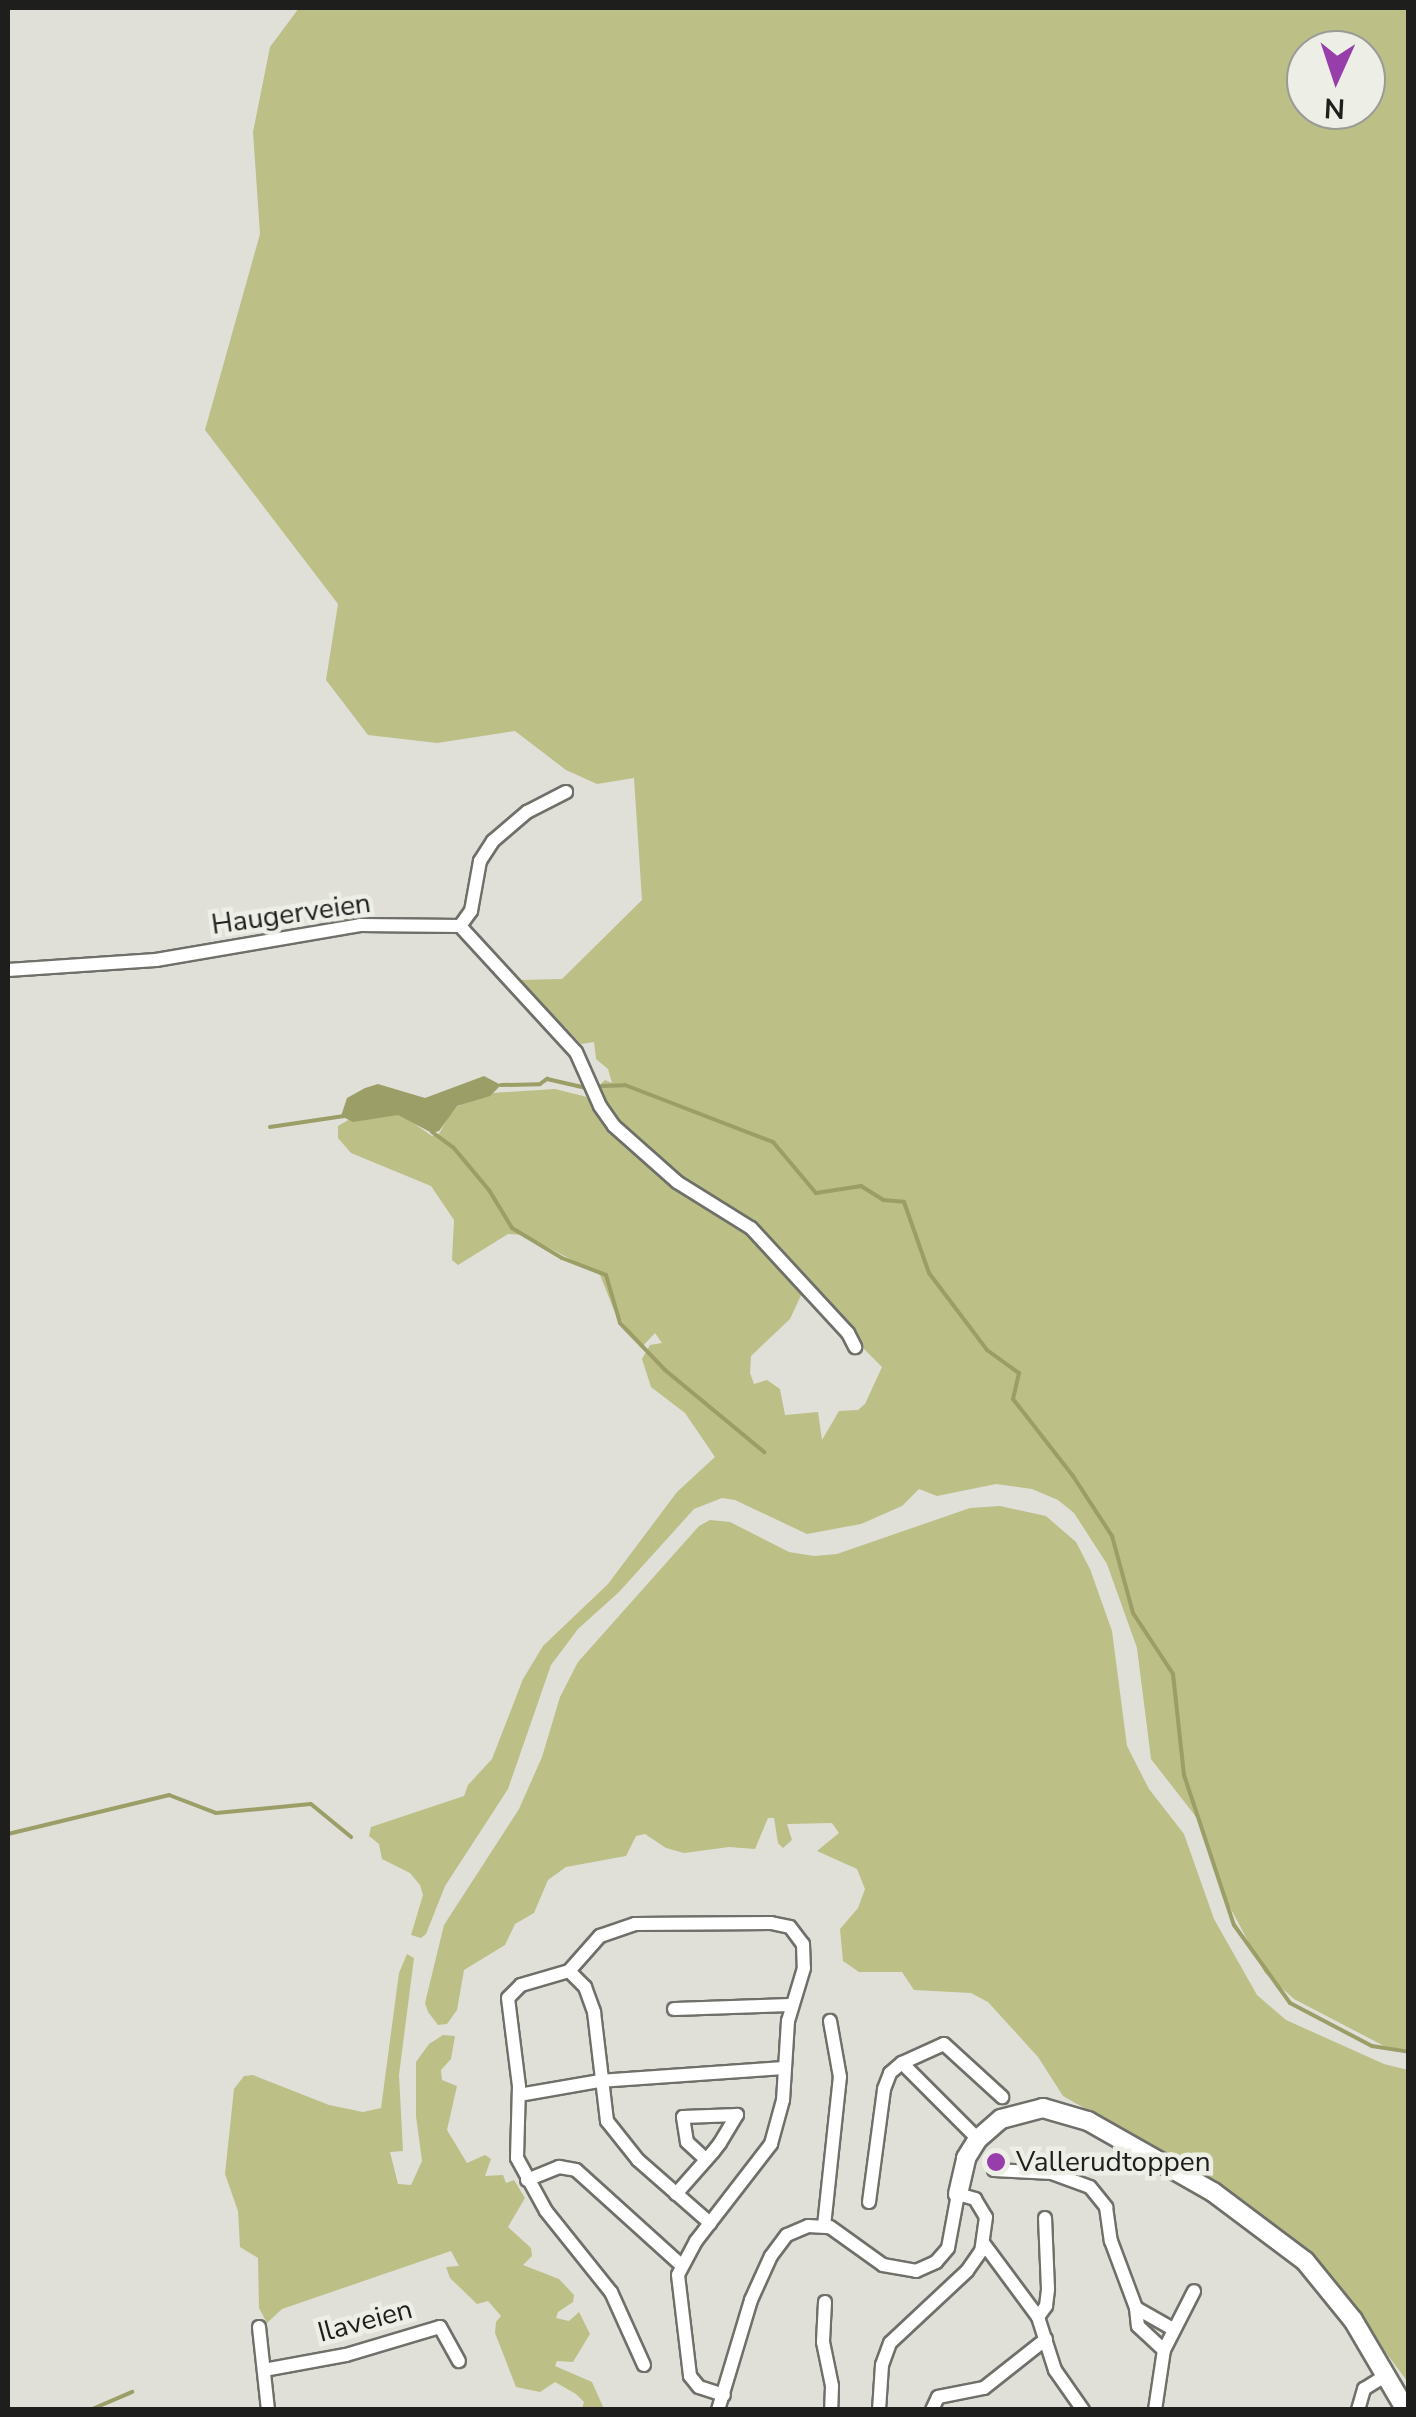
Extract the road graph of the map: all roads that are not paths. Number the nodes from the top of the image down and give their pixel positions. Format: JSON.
{"nodes":[{"id":1,"x":566,"y":792,"type":"dead end"},
{"id":2,"x":460,"y":926,"type":"junction"},
{"id":3,"x":8,"y":970,"type":"edge"},
{"id":4,"x":855,"y":1347,"type":"dead end"},
{"id":5,"x":569,"y":1971,"type":"junction"},
{"id":6,"x":791,"y":2005,"type":"junction"},
{"id":7,"x":674,"y":2010,"type":"dead end"},
{"id":8,"x":830,"y":2021,"type":"dead end"},
{"id":9,"x":902,"y":2064,"type":"junction"},
{"id":10,"x":784,"y":2068,"type":"junction"},
{"id":11,"x":599,"y":2081,"type":"junction"},
{"id":12,"x":520,"y":2094,"type":"junction"},
{"id":13,"x":1002,"y":2097,"type":"dead end"},
{"id":14,"x":978,"y":2139,"type":"junction"},
{"id":15,"x":706,"y":2160,"type":"junction"},
{"id":16,"x":994,"y":2170,"type":"dead end"},
{"id":17,"x":526,"y":2180,"type":"junction"},
{"id":18,"x":676,"y":2194,"type":"junction"},
{"id":19,"x":958,"y":2194,"type":"junction"},
{"id":20,"x":869,"y":2202,"type":"dead end"},
{"id":21,"x":1045,"y":2218,"type":"dead end"},
{"id":22,"x":710,"y":2223,"type":"junction"},
{"id":23,"x":824,"y":2226,"type":"junction"},
{"id":24,"x":984,"y":2244,"type":"junction"},
{"id":25,"x":681,"y":2265,"type":"junction"},
{"id":26,"x":1194,"y":2292,"type":"dead end"},
{"id":27,"x":825,"y":2302,"type":"dead end"},
{"id":28,"x":1136,"y":2308,"type":"junction"},
{"id":29,"x":1038,"y":2317,"type":"junction"},
{"id":30,"x":259,"y":2327,"type":"dead end"},
{"id":31,"x":1173,"y":2329,"type":"junction"},
{"id":32,"x":1046,"y":2339,"type":"junction"},
{"id":33,"x":1164,"y":2350,"type":"junction"},
{"id":34,"x":459,"y":2361,"type":"dead end"},
{"id":35,"x":644,"y":2365,"type":"dead end"},
{"id":36,"x":264,"y":2370,"type":"junction"},
{"id":37,"x":1386,"y":2375,"type":"junction"},
{"id":38,"x":724,"y":2395,"type":"junction"},
{"id":39,"x":268,"y":2410,"type":"edge"},
{"id":40,"x":718,"y":2410,"type":"edge"},
{"id":41,"x":831,"y":2410,"type":"edge"},
{"id":42,"x":879,"y":2410,"type":"edge"},
{"id":43,"x":932,"y":2410,"type":"edge"},
{"id":44,"x":1083,"y":2410,"type":"edge"},
{"id":45,"x":1155,"y":2410,"type":"edge"},
{"id":46,"x":1358,"y":2410,"type":"edge"},
{"id":47,"x":1406,"y":2410,"type":"edge"}],
"edges":[{"from":1,"to":2,"type":"street"},
{"from":2,"to":3,"type":"street","name":"Haugerveien"},
{"from":2,"to":4,"type":"street"},
{"from":5,"to":6,"type":"street"},
{"from":5,"to":11,"type":"street"},
{"from":5,"to":12,"type":"street"},
{"from":6,"to":7,"type":"street"},
{"from":6,"to":10,"type":"street"},
{"from":8,"to":23,"type":"street"},
{"from":9,"to":13,"type":"street"},
{"from":9,"to":14,"type":"street"},
{"from":9,"to":20,"type":"street"},
{"from":10,"to":11,"type":"street"},
{"from":10,"to":22,"type":"street"},
{"from":11,"to":12,"type":"street"},
{"from":11,"to":18,"type":"street"},
{"from":12,"to":17,"type":"street"},
{"from":14,"to":19,"type":"street"},
{"from":14,"to":37,"type":"street"},
{"from":15,"to":15,"type":"street"},
{"from":15,"to":18,"type":"street"},
{"from":16,"to":28,"type":"street"},
{"from":17,"to":25,"type":"street"},
{"from":17,"to":35,"type":"street"},
{"from":18,"to":22,"type":"street"},
{"from":19,"to":23,"type":"street"},
{"from":19,"to":24,"type":"street"},
{"from":21,"to":29,"type":"street"},
{"from":22,"to":25,"type":"street"},
{"from":23,"to":38,"type":"street"},
{"from":24,"to":29,"type":"street"},
{"from":24,"to":42,"type":"street"},
{"from":25,"to":38,"type":"street"},
{"from":26,"to":31,"type":"street"},
{"from":27,"to":41,"type":"street"},
{"from":28,"to":31,"type":"street"},
{"from":28,"to":33,"type":"street"},
{"from":29,"to":32,"type":"street"},
{"from":30,"to":36,"type":"street"},
{"from":31,"to":33,"type":"street"},
{"from":32,"to":43,"type":"street"},
{"from":32,"to":44,"type":"street"},
{"from":33,"to":45,"type":"street"},
{"from":34,"to":36,"type":"street","name":"Ilaveien"},
{"from":36,"to":39,"type":"street"},
{"from":37,"to":46,"type":"street"},
{"from":37,"to":47,"type":"street"},
{"from":38,"to":40,"type":"street"}]}
